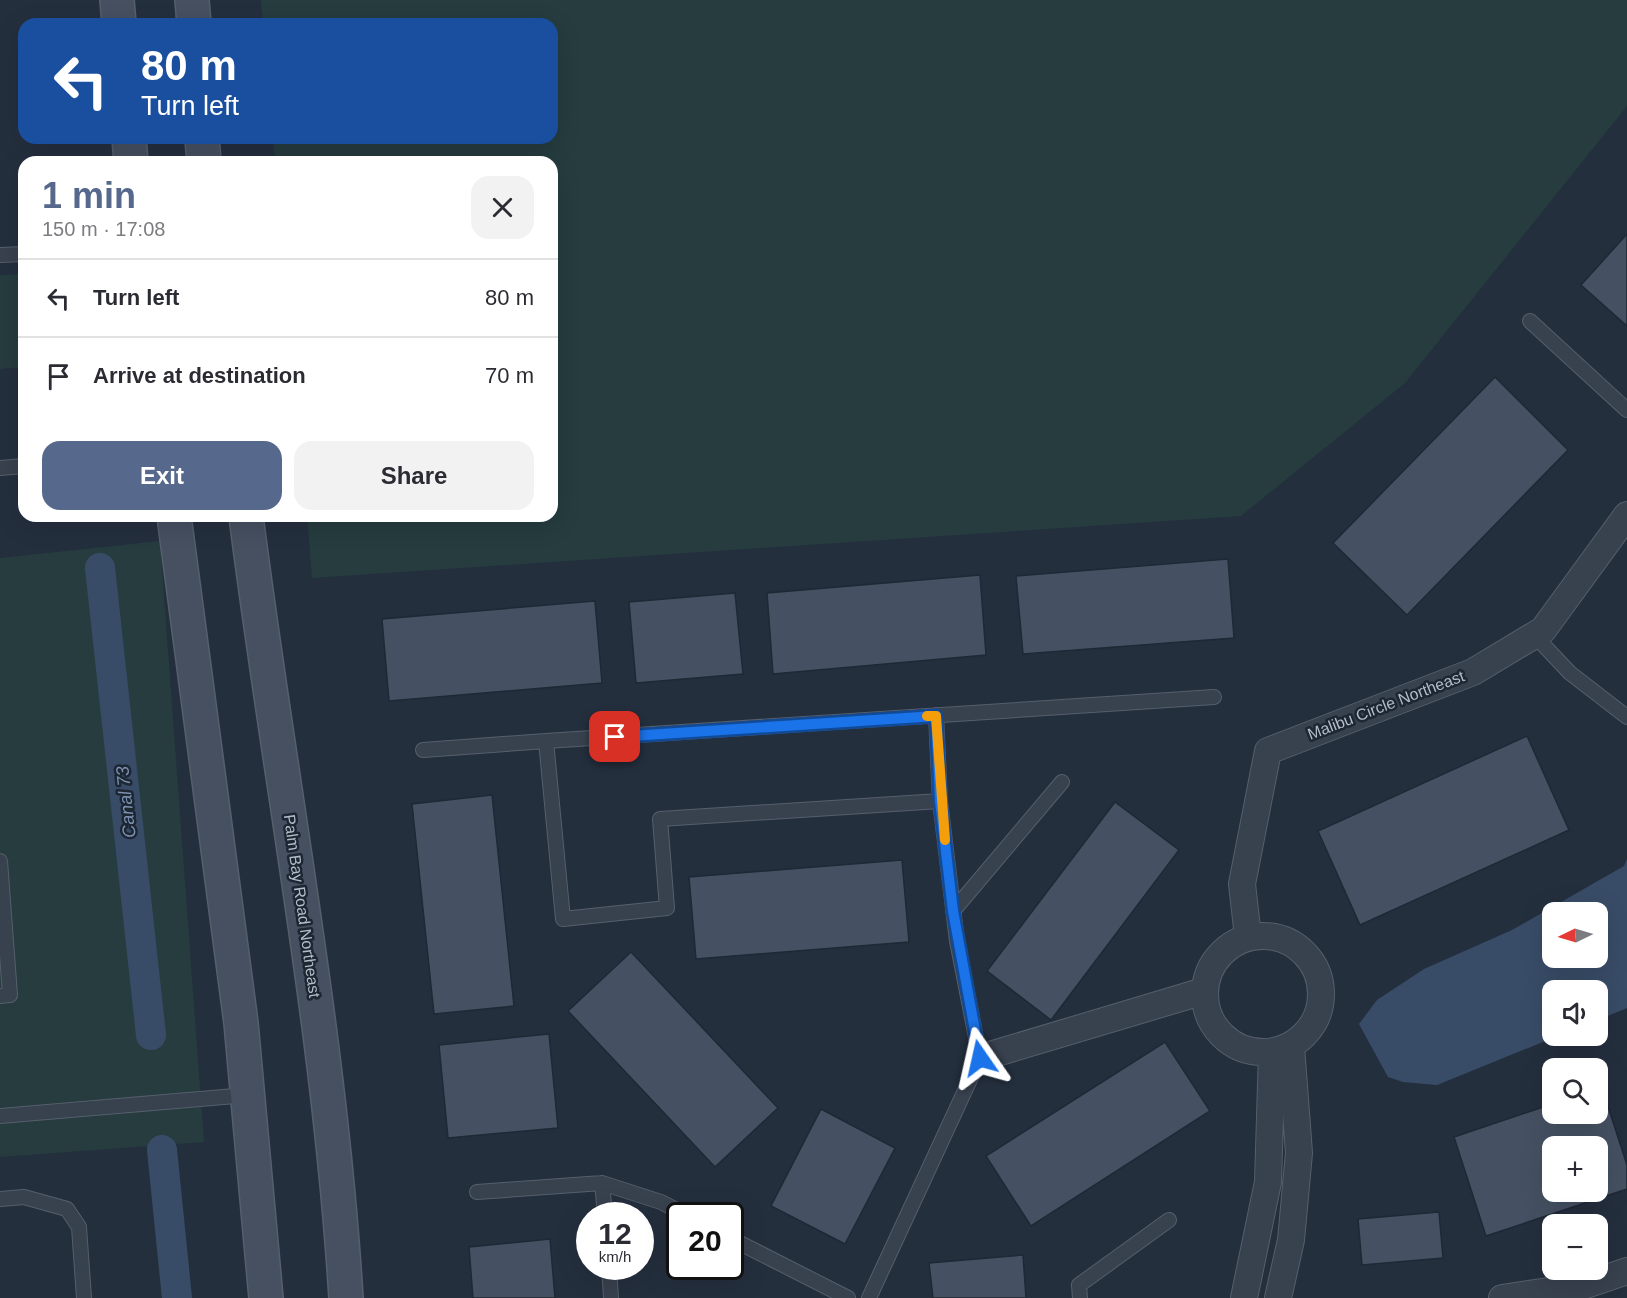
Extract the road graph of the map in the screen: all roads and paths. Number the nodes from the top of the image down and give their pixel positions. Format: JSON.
{"nodes":[{"id":1,"x":117,"y":0,"type":"edge"},
{"id":2,"x":192,"y":0,"type":"edge"},
{"id":3,"x":118,"y":18,"type":"edge"},
{"id":4,"x":194,"y":18,"type":"edge"},
{"id":5,"x":18,"y":254,"type":"edge"},
{"id":6,"x":0,"y":255,"type":"edge"},
{"id":7,"x":1530,"y":321,"type":"dead end"},
{"id":8,"x":1627,"y":410,"type":"edge"},
{"id":9,"x":18,"y":466,"type":"edge"},
{"id":10,"x":0,"y":468,"type":"edge"},
{"id":11,"x":1627,"y":516,"type":"edge"},
{"id":12,"x":175,"y":522,"type":"edge"},
{"id":13,"x":247,"y":522,"type":"edge"},
{"id":14,"x":1534,"y":635,"type":"junction"},
{"id":15,"x":1214,"y":697,"type":"dead end"},
{"id":16,"x":936,"y":716,"type":"junction"},
{"id":17,"x":1627,"y":717,"type":"edge"},
{"id":18,"x":546,"y":741,"type":"junction"},
{"id":19,"x":423,"y":750,"type":"dead end"},
{"id":20,"x":1062,"y":782,"type":"dead end"},
{"id":21,"x":940,"y":801,"type":"junction"},
{"id":22,"x":0,"y":861,"type":"edge"},
{"id":23,"x":953,"y":911,"type":"junction"},
{"id":24,"x":1248,"y":937,"type":"junction"},
{"id":25,"x":1204,"y":991,"type":"junction"},
{"id":26,"x":0,"y":996,"type":"edge"},
{"id":27,"x":1281,"y":1049,"type":"junction"},
{"id":28,"x":980,"y":1058,"type":"junction"},
{"id":29,"x":247,"y":1095,"type":"junction"},
{"id":30,"x":0,"y":1116,"type":"edge"},
{"id":31,"x":602,"y":1183,"type":"junction"},
{"id":32,"x":477,"y":1192,"type":"dead end"},
{"id":33,"x":0,"y":1199,"type":"edge"},
{"id":34,"x":604,"y":1202,"type":"edge"},
{"id":35,"x":666,"y":1205,"type":"edge"},
{"id":36,"x":1169,"y":1220,"type":"dead end"},
{"id":37,"x":744,"y":1245,"type":"edge"},
{"id":38,"x":610,"y":1280,"type":"edge"},
{"id":39,"x":1620,"y":1282,"type":"edge"},
{"id":40,"x":84,"y":1298,"type":"edge"},
{"id":41,"x":266,"y":1298,"type":"edge"},
{"id":42,"x":346,"y":1298,"type":"edge"},
{"id":43,"x":611,"y":1298,"type":"edge"},
{"id":44,"x":848,"y":1298,"type":"edge"},
{"id":45,"x":869,"y":1298,"type":"edge"},
{"id":46,"x":1080,"y":1298,"type":"edge"},
{"id":47,"x":1244,"y":1298,"type":"edge"},
{"id":48,"x":1278,"y":1298,"type":"edge"},
{"id":49,"x":1502,"y":1298,"type":"edge"}],
"edges":[{"from":1,"to":3,"type":"main road"},
{"from":2,"to":4,"type":"main road"},
{"from":5,"to":6,"type":"lane"},
{"from":7,"to":8,"type":"lane"},
{"from":9,"to":10,"type":"lane"},
{"from":11,"to":14,"type":"street","name":"Malibu Circle Northeast"},
{"from":12,"to":29,"type":"main road"},
{"from":13,"to":42,"type":"main road","name":"Palm Bay Road Northeast"},
{"from":14,"to":17,"type":"lane"},
{"from":14,"to":24,"type":"street","name":"Malibu Circle Northeast"},
{"from":15,"to":16,"type":"lane"},
{"from":16,"to":18,"type":"lane"},
{"from":16,"to":21,"type":"lane"},
{"from":18,"to":19,"type":"lane"},
{"from":18,"to":21,"type":"lane"},
{"from":20,"to":23,"type":"lane"},
{"from":21,"to":23,"type":"lane"},
{"from":22,"to":26,"type":"lane"},
{"from":23,"to":28,"type":"lane"},
{"from":24,"to":25,"type":"street"},
{"from":24,"to":27,"type":"street"},
{"from":25,"to":27,"type":"street"},
{"from":25,"to":28,"type":"street"},
{"from":27,"to":47,"type":"street"},
{"from":27,"to":48,"type":"street"},
{"from":28,"to":45,"type":"lane"},
{"from":29,"to":30,"type":"lane"},
{"from":29,"to":41,"type":"main road"},
{"from":31,"to":32,"type":"lane"},
{"from":31,"to":34,"type":"lane"},
{"from":31,"to":35,"type":"lane"},
{"from":33,"to":40,"type":"lane"},
{"from":36,"to":46,"type":"lane"},
{"from":37,"to":44,"type":"lane"},
{"from":38,"to":43,"type":"lane"},
{"from":39,"to":49,"type":"street"}]}
